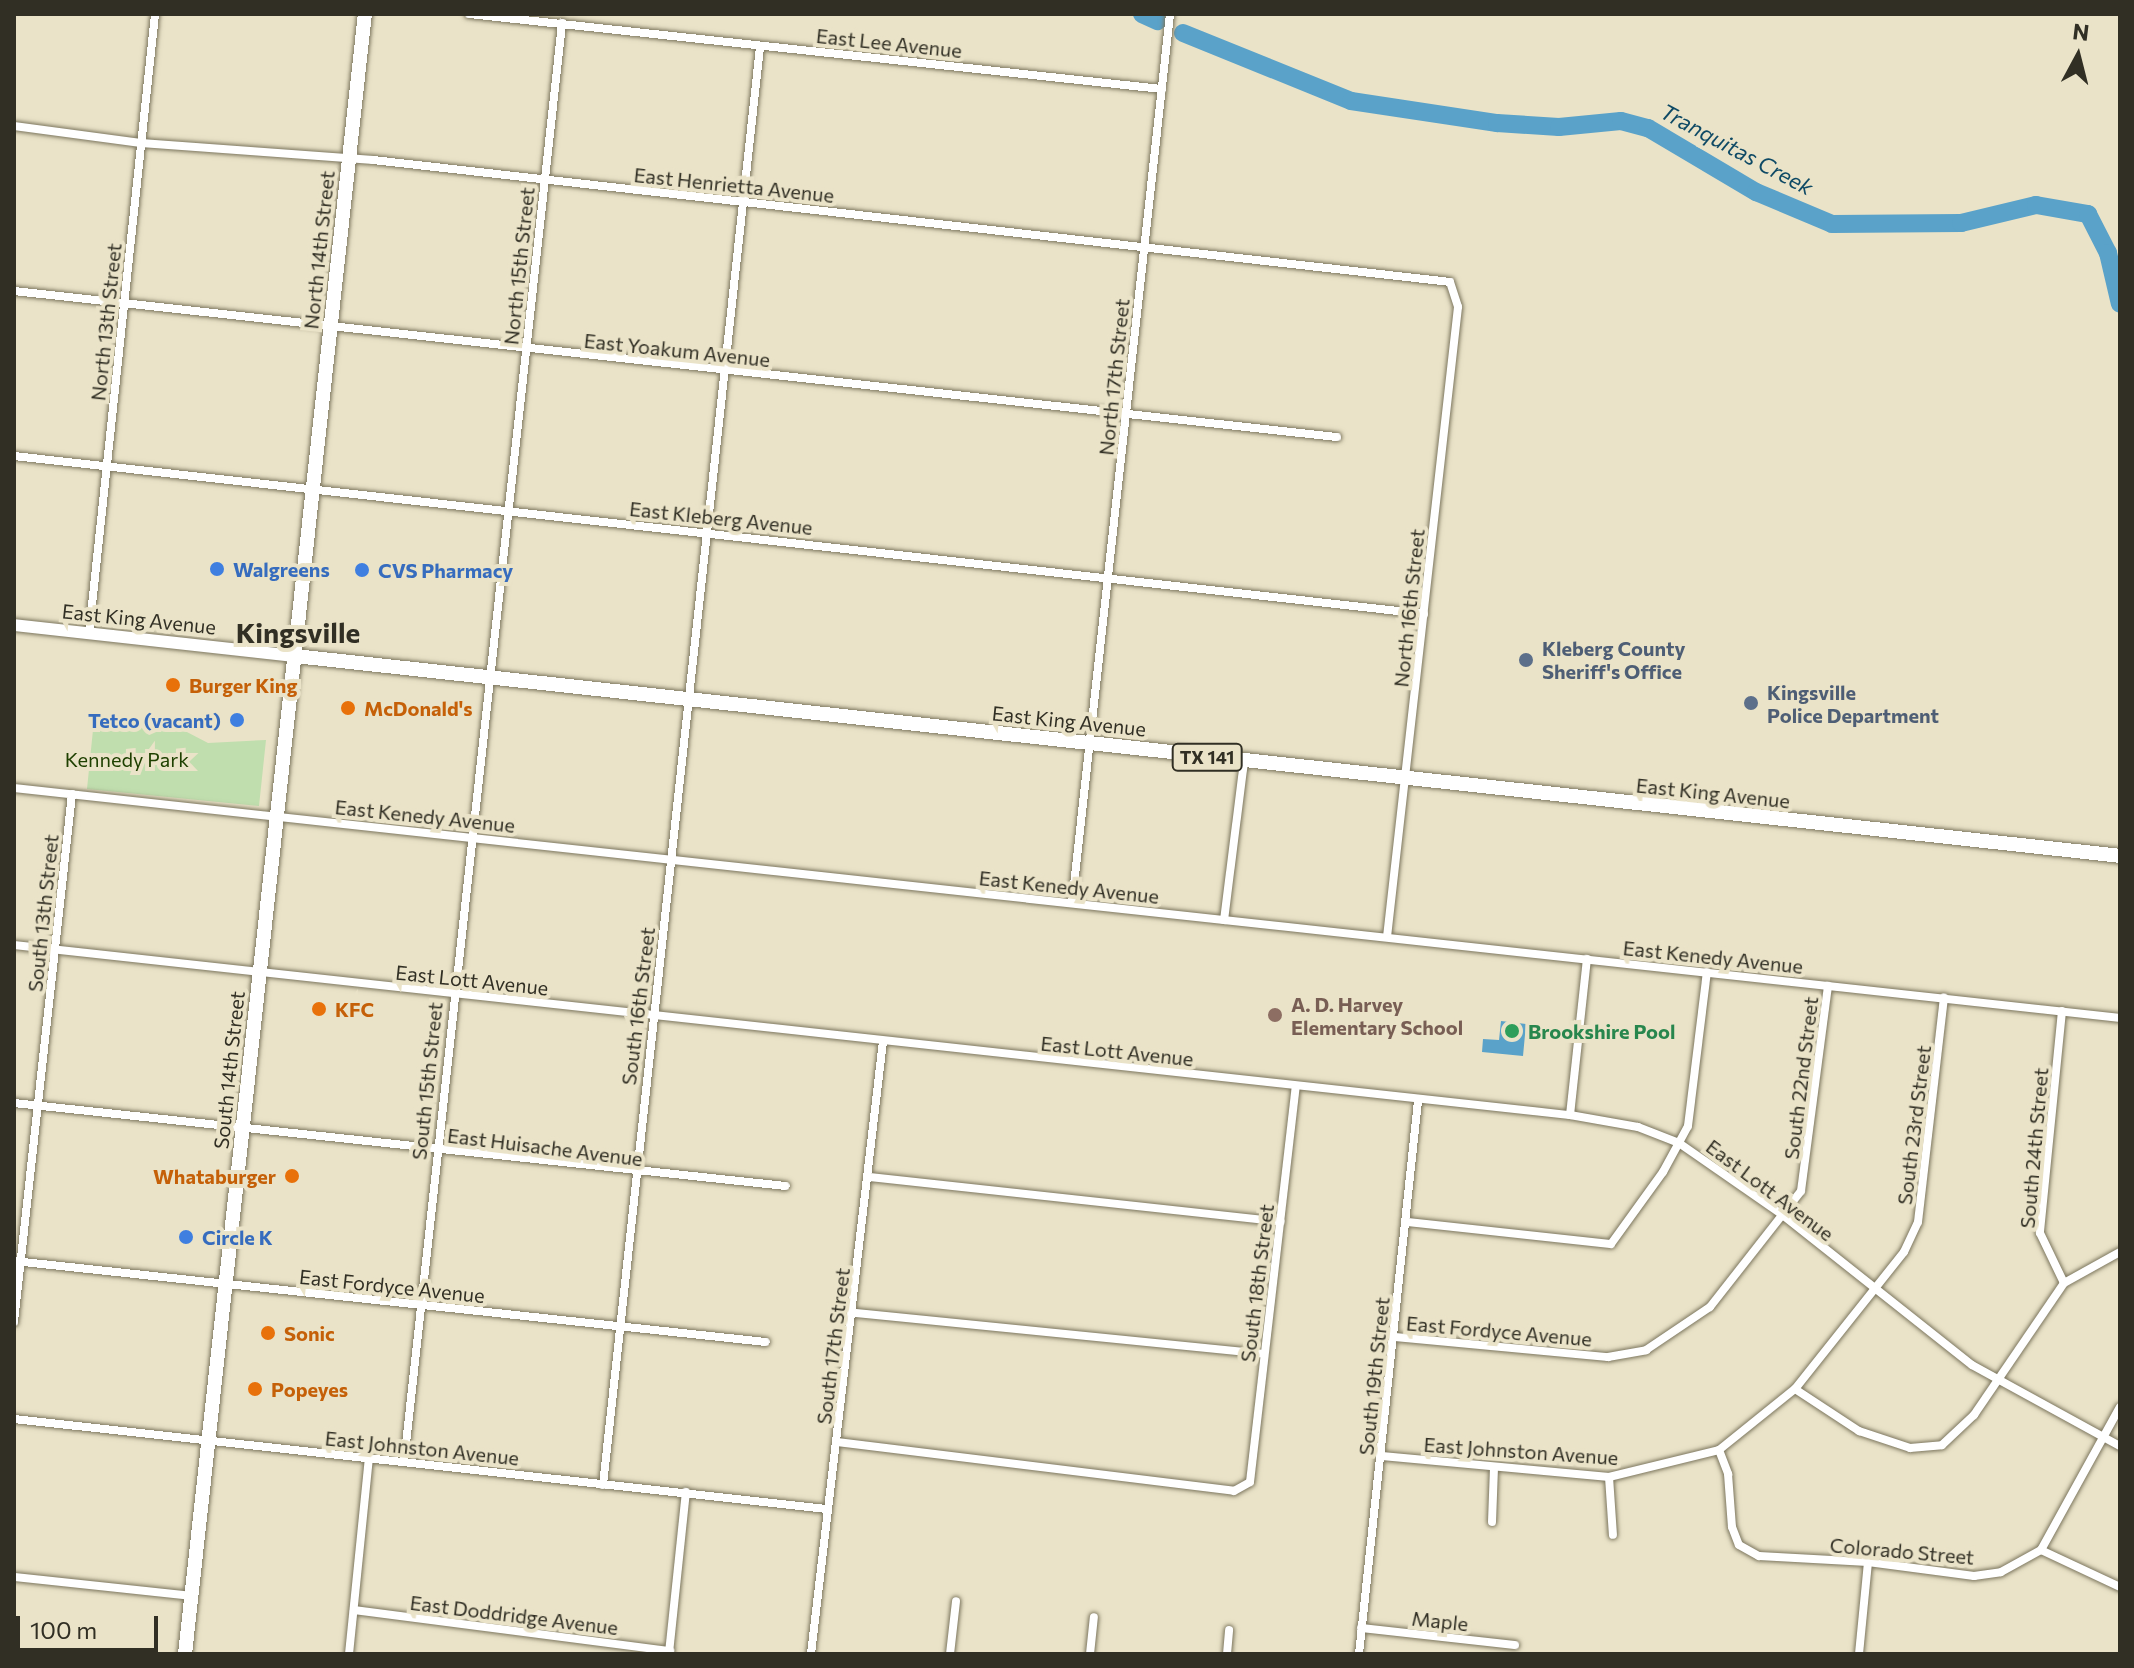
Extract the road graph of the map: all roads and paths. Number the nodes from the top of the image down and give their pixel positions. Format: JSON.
{"nodes":[{"id":1,"x":155,"y":14,"type":"edge"},
{"id":2,"x":365,"y":14,"type":"edge"},
{"id":3,"x":469,"y":14,"type":"edge"},
{"id":4,"x":1170,"y":14,"type":"edge"},
{"id":5,"x":513,"y":16,"type":"edge"},
{"id":6,"x":562,"y":23,"type":"junction"},
{"id":7,"x":760,"y":46,"type":"junction"},
{"id":8,"x":1162,"y":89,"type":"junction"},
{"id":9,"x":14,"y":126,"type":"edge"},
{"id":10,"x":141,"y":143,"type":"junction"},
{"id":11,"x":349,"y":162,"type":"junction"},
{"id":12,"x":544,"y":179,"type":"junction"},
{"id":13,"x":741,"y":203,"type":"junction"},
{"id":14,"x":1145,"y":244,"type":"junction"},
{"id":15,"x":1450,"y":282,"type":"joint"},
{"id":16,"x":14,"y":291,"type":"edge"},
{"id":17,"x":124,"y":305,"type":"junction"},
{"id":18,"x":331,"y":327,"type":"junction"},
{"id":19,"x":527,"y":349,"type":"junction"},
{"id":20,"x":724,"y":371,"type":"junction"},
{"id":21,"x":1126,"y":413,"type":"junction"},
{"id":22,"x":1337,"y":437,"type":"dead end"},
{"id":23,"x":14,"y":456,"type":"edge"},
{"id":24,"x":106,"y":468,"type":"junction"},
{"id":25,"x":312,"y":491,"type":"junction"},
{"id":26,"x":507,"y":512,"type":"junction"},
{"id":27,"x":708,"y":531,"type":"junction"},
{"id":28,"x":1109,"y":579,"type":"junction"},
{"id":29,"x":1424,"y":614,"type":"junction"},
{"id":30,"x":14,"y":625,"type":"edge"},
{"id":31,"x":89,"y":633,"type":"junction"},
{"id":32,"x":295,"y":656,"type":"junction"},
{"id":33,"x":491,"y":676,"type":"junction"},
{"id":34,"x":691,"y":700,"type":"junction"},
{"id":35,"x":1090,"y":744,"type":"junction"},
{"id":36,"x":1244,"y":761,"type":"junction"},
{"id":37,"x":1408,"y":780,"type":"junction"},
{"id":38,"x":14,"y":788,"type":"edge"},
{"id":39,"x":72,"y":794,"type":"junction"},
{"id":40,"x":277,"y":816,"type":"junction"},
{"id":41,"x":471,"y":838,"type":"junction"},
{"id":42,"x":2120,"y":856,"type":"edge"},
{"id":43,"x":671,"y":859,"type":"junction"},
{"id":44,"x":1072,"y":903,"type":"junction"},
{"id":45,"x":1224,"y":920,"type":"junction"},
{"id":46,"x":1387,"y":937,"type":"junction"},
{"id":47,"x":14,"y":945,"type":"edge"},
{"id":48,"x":55,"y":949,"type":"junction"},
{"id":49,"x":1587,"y":959,"type":"junction"},
{"id":50,"x":260,"y":972,"type":"junction"},
{"id":51,"x":1707,"y":972,"type":"junction"},
{"id":52,"x":1828,"y":986,"type":"junction"},
{"id":53,"x":452,"y":994,"type":"junction"},
{"id":54,"x":1944,"y":998,"type":"junction"},
{"id":55,"x":2062,"y":1011,"type":"junction"},
{"id":56,"x":652,"y":1015,"type":"junction"},
{"id":57,"x":2120,"y":1018,"type":"edge"},
{"id":58,"x":883,"y":1041,"type":"junction"},
{"id":59,"x":1296,"y":1087,"type":"junction"},
{"id":60,"x":1418,"y":1101,"type":"junction"},
{"id":61,"x":14,"y":1103,"type":"edge"},
{"id":62,"x":38,"y":1106,"type":"junction"},
{"id":63,"x":1570,"y":1115,"type":"junction"},
{"id":64,"x":242,"y":1129,"type":"junction"},
{"id":65,"x":1679,"y":1143,"type":"junction"},
{"id":66,"x":437,"y":1151,"type":"junction"},
{"id":67,"x":635,"y":1174,"type":"junction"},
{"id":68,"x":869,"y":1177,"type":"junction"},
{"id":69,"x":786,"y":1186,"type":"dead end"},
{"id":70,"x":1784,"y":1216,"type":"junction"},
{"id":71,"x":1281,"y":1222,"type":"junction"},
{"id":72,"x":1407,"y":1222,"type":"junction"},
{"id":73,"x":2120,"y":1252,"type":"edge"},
{"id":74,"x":17,"y":1261,"type":"edge"},
{"id":75,"x":2064,"y":1283,"type":"junction"},
{"id":76,"x":226,"y":1284,"type":"junction"},
{"id":77,"x":1874,"y":1290,"type":"junction"},
{"id":78,"x":419,"y":1305,"type":"junction"},
{"id":79,"x":855,"y":1313,"type":"junction"},
{"id":80,"x":14,"y":1322,"type":"edge"},
{"id":81,"x":619,"y":1327,"type":"junction"},
{"id":82,"x":1395,"y":1337,"type":"junction"},
{"id":83,"x":766,"y":1342,"type":"dead end"},
{"id":84,"x":1263,"y":1354,"type":"junction"},
{"id":85,"x":1998,"y":1382,"type":"junction"},
{"id":86,"x":1795,"y":1389,"type":"junction"},
{"id":87,"x":2120,"y":1407,"type":"edge"},
{"id":88,"x":14,"y":1419,"type":"edge"},
{"id":89,"x":2103,"y":1439,"type":"junction"},
{"id":90,"x":208,"y":1440,"type":"junction"},
{"id":91,"x":837,"y":1442,"type":"junction"},
{"id":92,"x":2120,"y":1446,"type":"edge"},
{"id":93,"x":1719,"y":1450,"type":"junction"},
{"id":94,"x":1382,"y":1456,"type":"junction"},
{"id":95,"x":369,"y":1458,"type":"junction"},
{"id":96,"x":404,"y":1462,"type":"junction"},
{"id":97,"x":1494,"y":1468,"type":"junction"},
{"id":98,"x":1609,"y":1477,"type":"junction"},
{"id":99,"x":603,"y":1485,"type":"junction"},
{"id":100,"x":686,"y":1492,"type":"junction"},
{"id":101,"x":827,"y":1509,"type":"junction"},
{"id":102,"x":1492,"y":1522,"type":"dead end"},
{"id":103,"x":1613,"y":1535,"type":"dead end"},
{"id":104,"x":2041,"y":1550,"type":"junction"},
{"id":105,"x":1868,"y":1562,"type":"junction"},
{"id":106,"x":14,"y":1577,"type":"edge"},
{"id":107,"x":2120,"y":1587,"type":"edge"},
{"id":108,"x":191,"y":1596,"type":"junction"},
{"id":109,"x":956,"y":1601,"type":"dead end"},
{"id":110,"x":354,"y":1610,"type":"junction"},
{"id":111,"x":1094,"y":1617,"type":"dead end"},
{"id":112,"x":1361,"y":1628,"type":"junction"},
{"id":113,"x":1229,"y":1630,"type":"dead end"},
{"id":114,"x":1515,"y":1645,"type":"dead end"},
{"id":115,"x":669,"y":1653,"type":"edge"},
{"id":116,"x":185,"y":1654,"type":"edge"},
{"id":117,"x":349,"y":1654,"type":"edge"},
{"id":118,"x":811,"y":1654,"type":"edge"},
{"id":119,"x":950,"y":1654,"type":"edge"},
{"id":120,"x":1090,"y":1654,"type":"edge"},
{"id":121,"x":1227,"y":1654,"type":"edge"},
{"id":122,"x":1359,"y":1654,"type":"edge"},
{"id":123,"x":1859,"y":1654,"type":"edge"}],
"edges":[{"from":1,"to":10,"type":"street","name":"North 13th Street"},
{"from":2,"to":11,"type":"main road","name":"North 14th Street"},
{"from":3,"to":5,"type":"street","name":"East Lee Avenue"},
{"from":4,"to":8,"type":"street","name":"North 17th Street"},
{"from":5,"to":6,"type":"street","name":"East Lee Avenue"},
{"from":6,"to":7,"type":"street","name":"East Lee Avenue"},
{"from":6,"to":12,"type":"street","name":"North 15th Street"},
{"from":7,"to":8,"type":"street","name":"East Lee Avenue"},
{"from":7,"to":13,"type":"street"},
{"from":8,"to":14,"type":"street","name":"North 17th Street"},
{"from":9,"to":10,"type":"street","name":"East Henrietta Avenue"},
{"from":10,"to":11,"type":"street","name":"East Henrietta Avenue"},
{"from":10,"to":17,"type":"street","name":"North 13th Street"},
{"from":11,"to":12,"type":"street","name":"East Henrietta Avenue"},
{"from":11,"to":18,"type":"main road","name":"North 14th Street"},
{"from":12,"to":13,"type":"street","name":"East Henrietta Avenue"},
{"from":12,"to":19,"type":"street","name":"North 15th Street"},
{"from":13,"to":14,"type":"street","name":"East Henrietta Avenue"},
{"from":13,"to":20,"type":"street"},
{"from":14,"to":15,"type":"street","name":"East Henrietta Avenue"},
{"from":14,"to":21,"type":"street","name":"North 17th Street"},
{"from":15,"to":29,"type":"street","name":"North 16th Street"},
{"from":16,"to":17,"type":"street","name":"East Yoakum Avenue"},
{"from":17,"to":18,"type":"street","name":"East Yoakum Avenue"},
{"from":17,"to":24,"type":"street","name":"North 13th Street"},
{"from":18,"to":19,"type":"street","name":"East Yoakum Avenue"},
{"from":18,"to":25,"type":"main road","name":"North 14th Street"},
{"from":19,"to":20,"type":"street","name":"East Yoakum Avenue"},
{"from":19,"to":26,"type":"street","name":"North 15th Street"},
{"from":20,"to":21,"type":"street","name":"East Yoakum Avenue"},
{"from":20,"to":27,"type":"street"},
{"from":21,"to":22,"type":"street","name":"East Yoakum Avenue"},
{"from":21,"to":28,"type":"street","name":"North 17th Street"},
{"from":23,"to":24,"type":"street","name":"East Kleberg Avenue"},
{"from":24,"to":25,"type":"street","name":"East Kleberg Avenue"},
{"from":24,"to":31,"type":"street","name":"North 13th Street"},
{"from":25,"to":26,"type":"street","name":"East Kleberg Avenue"},
{"from":25,"to":32,"type":"main road","name":"South 14th Street"},
{"from":26,"to":27,"type":"street","name":"East Kleberg Avenue"},
{"from":26,"to":33,"type":"street","name":"South 15th Street"},
{"from":27,"to":28,"type":"street","name":"East Kleberg Avenue"},
{"from":27,"to":34,"type":"street","name":"South 16th Street"},
{"from":28,"to":29,"type":"street","name":"East Kleberg Avenue"},
{"from":28,"to":35,"type":"street","name":"North 17th Street"},
{"from":29,"to":37,"type":"street","name":"North 16th Street"},
{"from":30,"to":31,"type":"main road","name":"East King Avenue","number":"TX 141"},
{"from":31,"to":32,"type":"main road","name":"East King Avenue","number":"TX 141"},
{"from":32,"to":33,"type":"main road","name":"East King Avenue","number":"TX 141"},
{"from":32,"to":40,"type":"main road","name":"South 14th Street"},
{"from":33,"to":34,"type":"main road","name":"East King Avenue","number":"TX 141"},
{"from":33,"to":41,"type":"street","name":"South 15th Street"},
{"from":34,"to":35,"type":"main road","name":"East King Avenue","number":"TX 141"},
{"from":34,"to":43,"type":"street","name":"South 16th Street"},
{"from":35,"to":36,"type":"main road","name":"East King Avenue","number":"TX 141"},
{"from":35,"to":44,"type":"street"},
{"from":36,"to":37,"type":"main road","name":"East King Avenue","number":"TX 141"},
{"from":36,"to":45,"type":"street"},
{"from":37,"to":42,"type":"main road","name":"East King Avenue","number":"TX 141"},
{"from":37,"to":46,"type":"street","name":"North 16th Street"},
{"from":38,"to":39,"type":"street","name":"East Kenedy Avenue"},
{"from":39,"to":40,"type":"street","name":"East Kenedy Avenue"},
{"from":39,"to":48,"type":"street","name":"South 13th Street"},
{"from":40,"to":41,"type":"street","name":"East Kenedy Avenue"},
{"from":40,"to":50,"type":"main road","name":"South 14th Street"},
{"from":41,"to":43,"type":"street","name":"East Kenedy Avenue"},
{"from":41,"to":53,"type":"street","name":"South 15th Street"},
{"from":43,"to":44,"type":"street","name":"East Kenedy Avenue"},
{"from":43,"to":56,"type":"street","name":"South 16th Street"},
{"from":44,"to":45,"type":"street","name":"East Kenedy Avenue"},
{"from":45,"to":46,"type":"street","name":"East Kenedy Avenue"},
{"from":46,"to":49,"type":"street","name":"East Kenedy Avenue"},
{"from":47,"to":48,"type":"street","name":"East Lott Avenue"},
{"from":48,"to":50,"type":"street","name":"East Lott Avenue"},
{"from":48,"to":62,"type":"street","name":"South 13th Street"},
{"from":49,"to":51,"type":"street","name":"East Kenedy Avenue"},
{"from":49,"to":63,"type":"street"},
{"from":50,"to":53,"type":"street","name":"East Lott Avenue"},
{"from":50,"to":64,"type":"main road","name":"South 14th Street"},
{"from":51,"to":52,"type":"street","name":"East Kenedy Avenue"},
{"from":51,"to":65,"type":"street"},
{"from":52,"to":54,"type":"street","name":"East Kenedy Avenue"},
{"from":52,"to":70,"type":"street","name":"South 22nd Street"},
{"from":53,"to":56,"type":"street","name":"East Lott Avenue"},
{"from":53,"to":66,"type":"street","name":"South 15th Street"},
{"from":54,"to":55,"type":"street","name":"East Kenedy Avenue"},
{"from":54,"to":77,"type":"street","name":"South 23rd Street"},
{"from":55,"to":57,"type":"street","name":"East Kenedy Avenue"},
{"from":55,"to":75,"type":"street","name":"South 24th Street"},
{"from":56,"to":58,"type":"street","name":"East Lott Avenue"},
{"from":56,"to":67,"type":"street","name":"South 16th Street"},
{"from":58,"to":59,"type":"street","name":"East Lott Avenue"},
{"from":58,"to":68,"type":"street","name":"South 17th Street"},
{"from":59,"to":60,"type":"street","name":"East Lott Avenue"},
{"from":59,"to":71,"type":"street","name":"South 18th Street"},
{"from":60,"to":63,"type":"street","name":"East Lott Avenue"},
{"from":60,"to":72,"type":"street","name":"South 19th Street"},
{"from":61,"to":62,"type":"street","name":"East Huisache Avenue"},
{"from":62,"to":64,"type":"street","name":"East Huisache Avenue"},
{"from":62,"to":74,"type":"street","name":"South 13th Street"},
{"from":63,"to":65,"type":"street","name":"East Lott Avenue"},
{"from":64,"to":66,"type":"street","name":"East Huisache Avenue"},
{"from":64,"to":76,"type":"main road","name":"South 14th Street"},
{"from":65,"to":70,"type":"street","name":"East Lott Avenue"},
{"from":65,"to":72,"type":"street"},
{"from":66,"to":67,"type":"street","name":"East Huisache Avenue"},
{"from":66,"to":78,"type":"street","name":"South 15th Street"},
{"from":67,"to":69,"type":"street","name":"East Huisache Avenue"},
{"from":67,"to":81,"type":"street","name":"South 16th Street"},
{"from":68,"to":71,"type":"street"},
{"from":68,"to":79,"type":"street","name":"South 17th Street"},
{"from":70,"to":77,"type":"street","name":"East Lott Avenue"},
{"from":70,"to":82,"type":"street","name":"East Fordyce Avenue"},
{"from":71,"to":84,"type":"street","name":"South 18th Street"},
{"from":72,"to":82,"type":"street","name":"South 19th Street"},
{"from":73,"to":75,"type":"street"},
{"from":74,"to":76,"type":"street","name":"East Fordyce Avenue"},
{"from":74,"to":80,"type":"street","name":"South 13th Street"},
{"from":75,"to":85,"type":"street"},
{"from":76,"to":78,"type":"street","name":"East Fordyce Avenue"},
{"from":76,"to":90,"type":"main road","name":"South 14th Street"},
{"from":77,"to":85,"type":"street","name":"East Lott Avenue"},
{"from":77,"to":86,"type":"street","name":"East Johnston Avenue"},
{"from":78,"to":81,"type":"street","name":"East Fordyce Avenue"},
{"from":78,"to":96,"type":"street","name":"South 15th Street"},
{"from":79,"to":84,"type":"street"},
{"from":79,"to":91,"type":"street","name":"South 17th Street"},
{"from":81,"to":83,"type":"street","name":"East Fordyce Avenue"},
{"from":81,"to":99,"type":"street","name":"South 16th Street"},
{"from":82,"to":94,"type":"street","name":"South 19th Street"},
{"from":84,"to":91,"type":"street","name":"South 18th Street"},
{"from":85,"to":86,"type":"street"},
{"from":85,"to":89,"type":"street","name":"East Lott Avenue"},
{"from":86,"to":93,"type":"street","name":"East Johnston Avenue"},
{"from":87,"to":89,"type":"street"},
{"from":88,"to":90,"type":"street","name":"East Johnston Avenue"},
{"from":89,"to":92,"type":"street","name":"East Lott Avenue"},
{"from":89,"to":104,"type":"street"},
{"from":90,"to":95,"type":"street","name":"East Johnston Avenue"},
{"from":90,"to":108,"type":"main road","name":"South 14th Street"},
{"from":91,"to":101,"type":"street","name":"South 17th Street"},
{"from":93,"to":98,"type":"street","name":"East Johnston Avenue"},
{"from":93,"to":105,"type":"street","name":"Colorado Street"},
{"from":94,"to":97,"type":"street","name":"East Johnston Avenue"},
{"from":94,"to":112,"type":"street","name":"South 19th Street"},
{"from":95,"to":96,"type":"street","name":"East Johnston Avenue"},
{"from":95,"to":110,"type":"street"},
{"from":96,"to":99,"type":"street","name":"East Johnston Avenue"},
{"from":97,"to":98,"type":"street","name":"East Johnston Avenue"},
{"from":97,"to":102,"type":"street"},
{"from":98,"to":103,"type":"street"},
{"from":99,"to":100,"type":"street","name":"East Johnston Avenue"},
{"from":100,"to":101,"type":"street","name":"East Johnston Avenue"},
{"from":100,"to":115,"type":"street"},
{"from":101,"to":118,"type":"street","name":"South 17th Street"},
{"from":104,"to":105,"type":"street","name":"Colorado Street"},
{"from":104,"to":107,"type":"street"},
{"from":105,"to":123,"type":"street"},
{"from":106,"to":108,"type":"street"},
{"from":108,"to":116,"type":"main road","name":"South 14th Street"},
{"from":109,"to":119,"type":"street"},
{"from":110,"to":115,"type":"street","name":"East Doddridge Avenue"},
{"from":110,"to":117,"type":"street"},
{"from":111,"to":120,"type":"street"},
{"from":112,"to":114,"type":"street","name":"Maple"},
{"from":112,"to":122,"type":"street","name":"South 19th Street"},
{"from":113,"to":121,"type":"street"}]}
